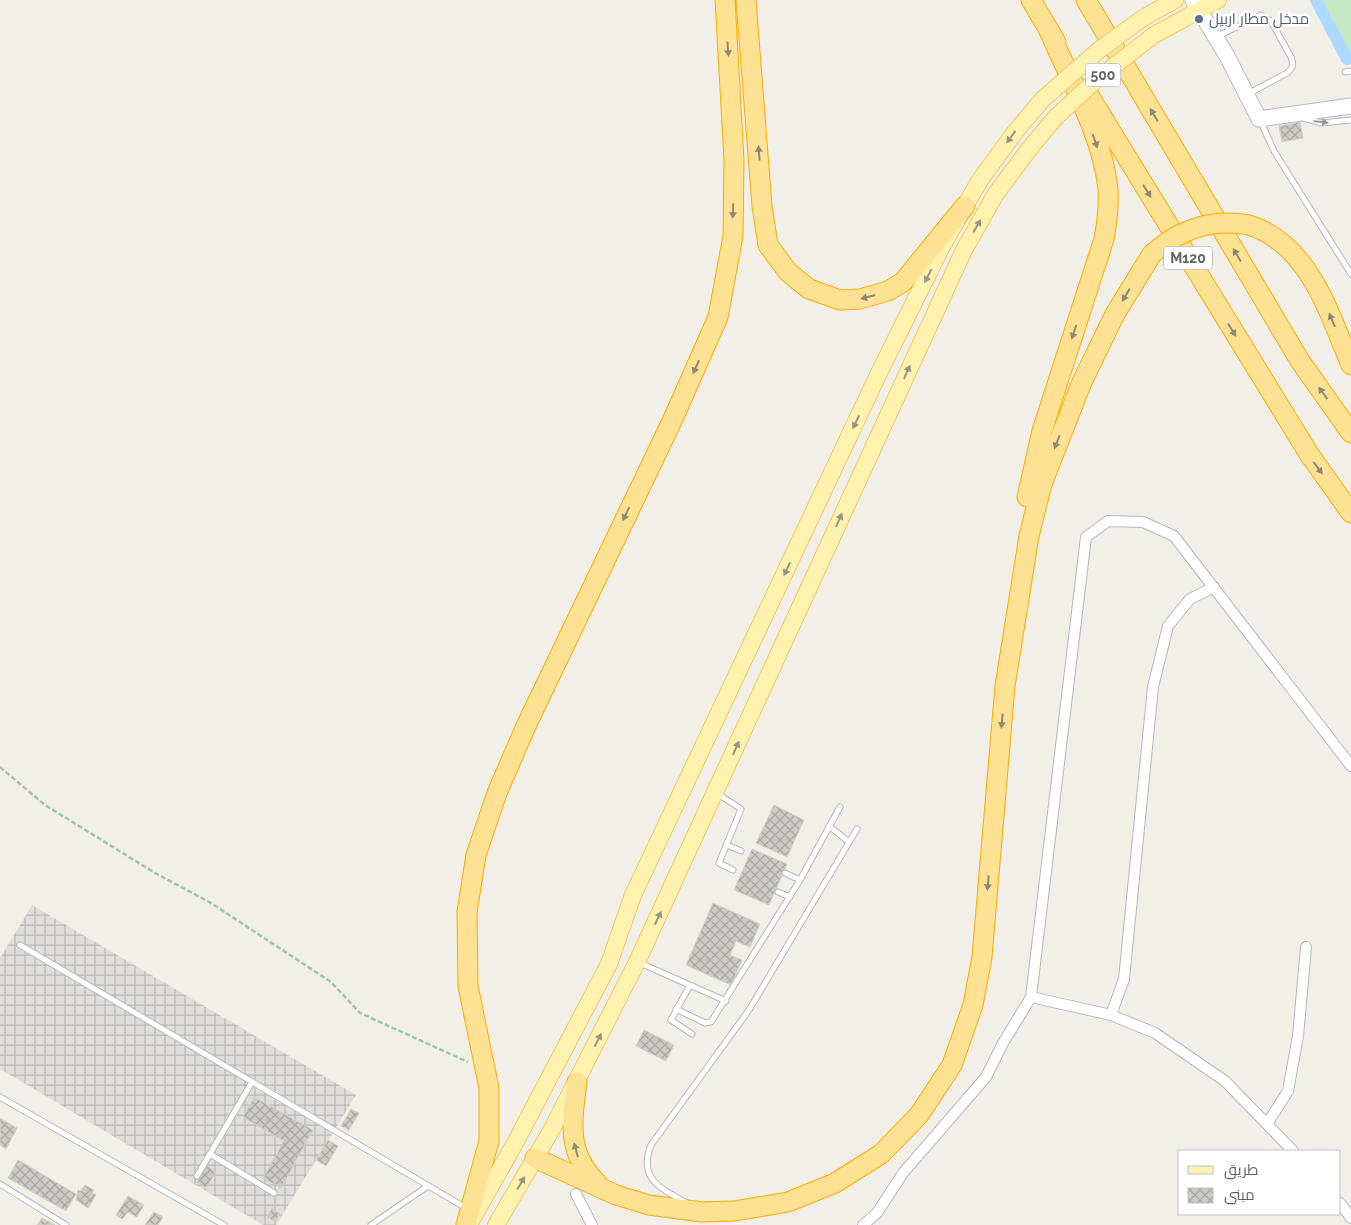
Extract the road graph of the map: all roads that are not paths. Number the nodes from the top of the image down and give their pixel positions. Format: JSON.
{"nodes":[{"id":1,"x":725,"y":0,"type":"edge"},
{"id":2,"x":746,"y":0,"type":"edge"},
{"id":3,"x":1031,"y":0,"type":"edge"},
{"id":4,"x":1086,"y":0,"type":"edge"},
{"id":5,"x":1175,"y":0,"type":"edge"},
{"id":6,"x":1218,"y":0,"type":"edge"},
{"id":7,"x":1196,"y":5,"type":"edge"},
{"id":8,"x":1049,"y":31,"type":"junction"},
{"id":9,"x":1216,"y":37,"type":"junction"},
{"id":10,"x":1248,"y":94,"type":"junction"},
{"id":11,"x":1351,"y":106,"type":"edge"},
{"id":12,"x":1292,"y":115,"type":"junction"},
{"id":13,"x":1259,"y":119,"type":"junction"},
{"id":14,"x":1351,"y":120,"type":"edge"},
{"id":15,"x":965,"y":206,"type":"junction"},
{"id":16,"x":1351,"y":274,"type":"edge"},
{"id":17,"x":1351,"y":365,"type":"edge"},
{"id":18,"x":1351,"y":432,"type":"edge"},
{"id":19,"x":1351,"y":513,"type":"edge"},
{"id":20,"x":1214,"y":587,"type":"junction"},
{"id":21,"x":1005,"y":686,"type":"junction"},
{"id":22,"x":1351,"y":766,"type":"edge"},
{"id":23,"x":716,"y":792,"type":"junction"},
{"id":24,"x":840,"y":807,"type":"dead end"},
{"id":25,"x":829,"y":826,"type":"junction"},
{"id":26,"x":857,"y":829,"type":"dead end"},
{"id":27,"x":849,"y":842,"type":"junction"},
{"id":28,"x":727,"y":845,"type":"junction"},
{"id":29,"x":742,"y":851,"type":"dead end"},
{"id":30,"x":733,"y":870,"type":"dead end"},
{"id":31,"x":785,"y":873,"type":"dead end"},
{"id":32,"x":800,"y":880,"type":"junction"},
{"id":33,"x":778,"y":892,"type":"dead end"},
{"id":34,"x":790,"y":897,"type":"junction"},
{"id":35,"x":20,"y":945,"type":"dead end"},
{"id":36,"x":1306,"y":947,"type":"dead end"},
{"id":37,"x":609,"y":964,"type":"junction"},
{"id":38,"x":634,"y":969,"type":"junction"},
{"id":39,"x":690,"y":985,"type":"junction"},
{"id":40,"x":1031,"y":997,"type":"junction"},
{"id":41,"x":726,"y":1001,"type":"junction"},
{"id":42,"x":676,"y":1009,"type":"junction"},
{"id":43,"x":1111,"y":1015,"type":"junction"},
{"id":44,"x":692,"y":1034,"type":"dead end"},
{"id":45,"x":252,"y":1082,"type":"junction"},
{"id":46,"x":577,"y":1082,"type":"junction"},
{"id":47,"x":0,"y":1097,"type":"edge"},
{"id":48,"x":1267,"y":1124,"type":"junction"},
{"id":49,"x":514,"y":1145,"type":"junction"},
{"id":50,"x":1292,"y":1150,"type":"edge"},
{"id":51,"x":210,"y":1154,"type":"junction"},
{"id":52,"x":535,"y":1158,"type":"junction"},
{"id":53,"x":197,"y":1176,"type":"dead end"},
{"id":54,"x":0,"y":1184,"type":"edge"},
{"id":55,"x":428,"y":1186,"type":"junction"},
{"id":56,"x":604,"y":1190,"type":"junction"},
{"id":57,"x":274,"y":1194,"type":"dead end"},
{"id":58,"x":576,"y":1194,"type":"dead end"},
{"id":59,"x":1341,"y":1204,"type":"edge"},
{"id":60,"x":702,"y":1212,"type":"junction"},
{"id":61,"x":1351,"y":1218,"type":"edge"},
{"id":62,"x":468,"y":1220,"type":"edge"},
{"id":63,"x":66,"y":1225,"type":"edge"},
{"id":64,"x":224,"y":1225,"type":"edge"},
{"id":65,"x":371,"y":1225,"type":"edge"},
{"id":66,"x":496,"y":1225,"type":"edge"},
{"id":67,"x":592,"y":1225,"type":"edge"},
{"id":68,"x":863,"y":1225,"type":"edge"}],
"edges":[{"from":1,"to":62,"type":"highway","one_way":true},
{"from":15,"to":2,"type":"highway","one_way":true},
{"from":3,"to":8,"type":"highway","number":"M120"},
{"from":18,"to":4,"type":"highway","number":"M120","one_way":true},
{"from":5,"to":15,"type":"main road","one_way":true,"bridge":true},
{"from":6,"to":7,"type":"main road"},
{"from":7,"to":9,"type":"street"},
{"from":23,"to":7,"type":"main road","number":"500","one_way":true,"bridge":true},
{"from":8,"to":19,"type":"highway","number":"M120","one_way":true},
{"from":8,"to":21,"type":"highway","one_way":true},
{"from":9,"to":10,"type":"street"},
{"from":9,"to":10,"type":"lane"},
{"from":10,"to":13,"type":"street"},
{"from":11,"to":12,"type":"street"},
{"from":12,"to":13,"type":"street"},
{"from":12,"to":14,"type":"lane","one_way":true},
{"from":13,"to":16,"type":"lane"},
{"from":15,"to":37,"type":"main road","one_way":true},
{"from":17,"to":21,"type":"highway","one_way":true,"bridge":true},
{"from":20,"to":22,"type":"street"},
{"from":20,"to":40,"type":"street"},
{"from":20,"to":43,"type":"street"},
{"from":21,"to":60,"type":"highway","one_way":true},
{"from":23,"to":28,"type":"lane"},
{"from":38,"to":23,"type":"main road","one_way":true},
{"from":24,"to":25,"type":"lane"},
{"from":25,"to":27,"type":"lane"},
{"from":25,"to":32,"type":"lane"},
{"from":26,"to":27,"type":"lane"},
{"from":27,"to":60,"type":"lane"},
{"from":28,"to":29,"type":"lane"},
{"from":28,"to":30,"type":"lane"},
{"from":31,"to":32,"type":"lane"},
{"from":32,"to":34,"type":"lane"},
{"from":33,"to":34,"type":"lane"},
{"from":34,"to":41,"type":"lane"},
{"from":35,"to":45,"type":"lane"},
{"from":36,"to":48,"type":"street"},
{"from":37,"to":38,"type":"main road"},
{"from":37,"to":49,"type":"main road"},
{"from":38,"to":39,"type":"lane"},
{"from":46,"to":38,"type":"main road","one_way":true},
{"from":39,"to":41,"type":"lane"},
{"from":39,"to":42,"type":"lane"},
{"from":40,"to":43,"type":"street"},
{"from":40,"to":68,"type":"street"},
{"from":41,"to":42,"type":"lane"},
{"from":42,"to":44,"type":"lane"},
{"from":43,"to":48,"type":"street"},
{"from":45,"to":51,"type":"lane"},
{"from":45,"to":55,"type":"lane"},
{"from":46,"to":52,"type":"main road"},
{"from":56,"to":46,"type":"highway","one_way":true},
{"from":47,"to":64,"type":"lane"},
{"from":48,"to":50,"type":"street"},
{"from":49,"to":52,"type":"main road"},
{"from":49,"to":62,"type":"main road"},
{"from":51,"to":53,"type":"lane"},
{"from":51,"to":57,"type":"lane"},
{"from":52,"to":56,"type":"highway"},
{"from":66,"to":52,"type":"main road","one_way":true},
{"from":54,"to":63,"type":"lane"},
{"from":55,"to":62,"type":"lane"},
{"from":55,"to":65,"type":"lane"},
{"from":56,"to":60,"type":"highway"},
{"from":58,"to":67,"type":"street"},
{"from":59,"to":61,"type":"street"}]}
